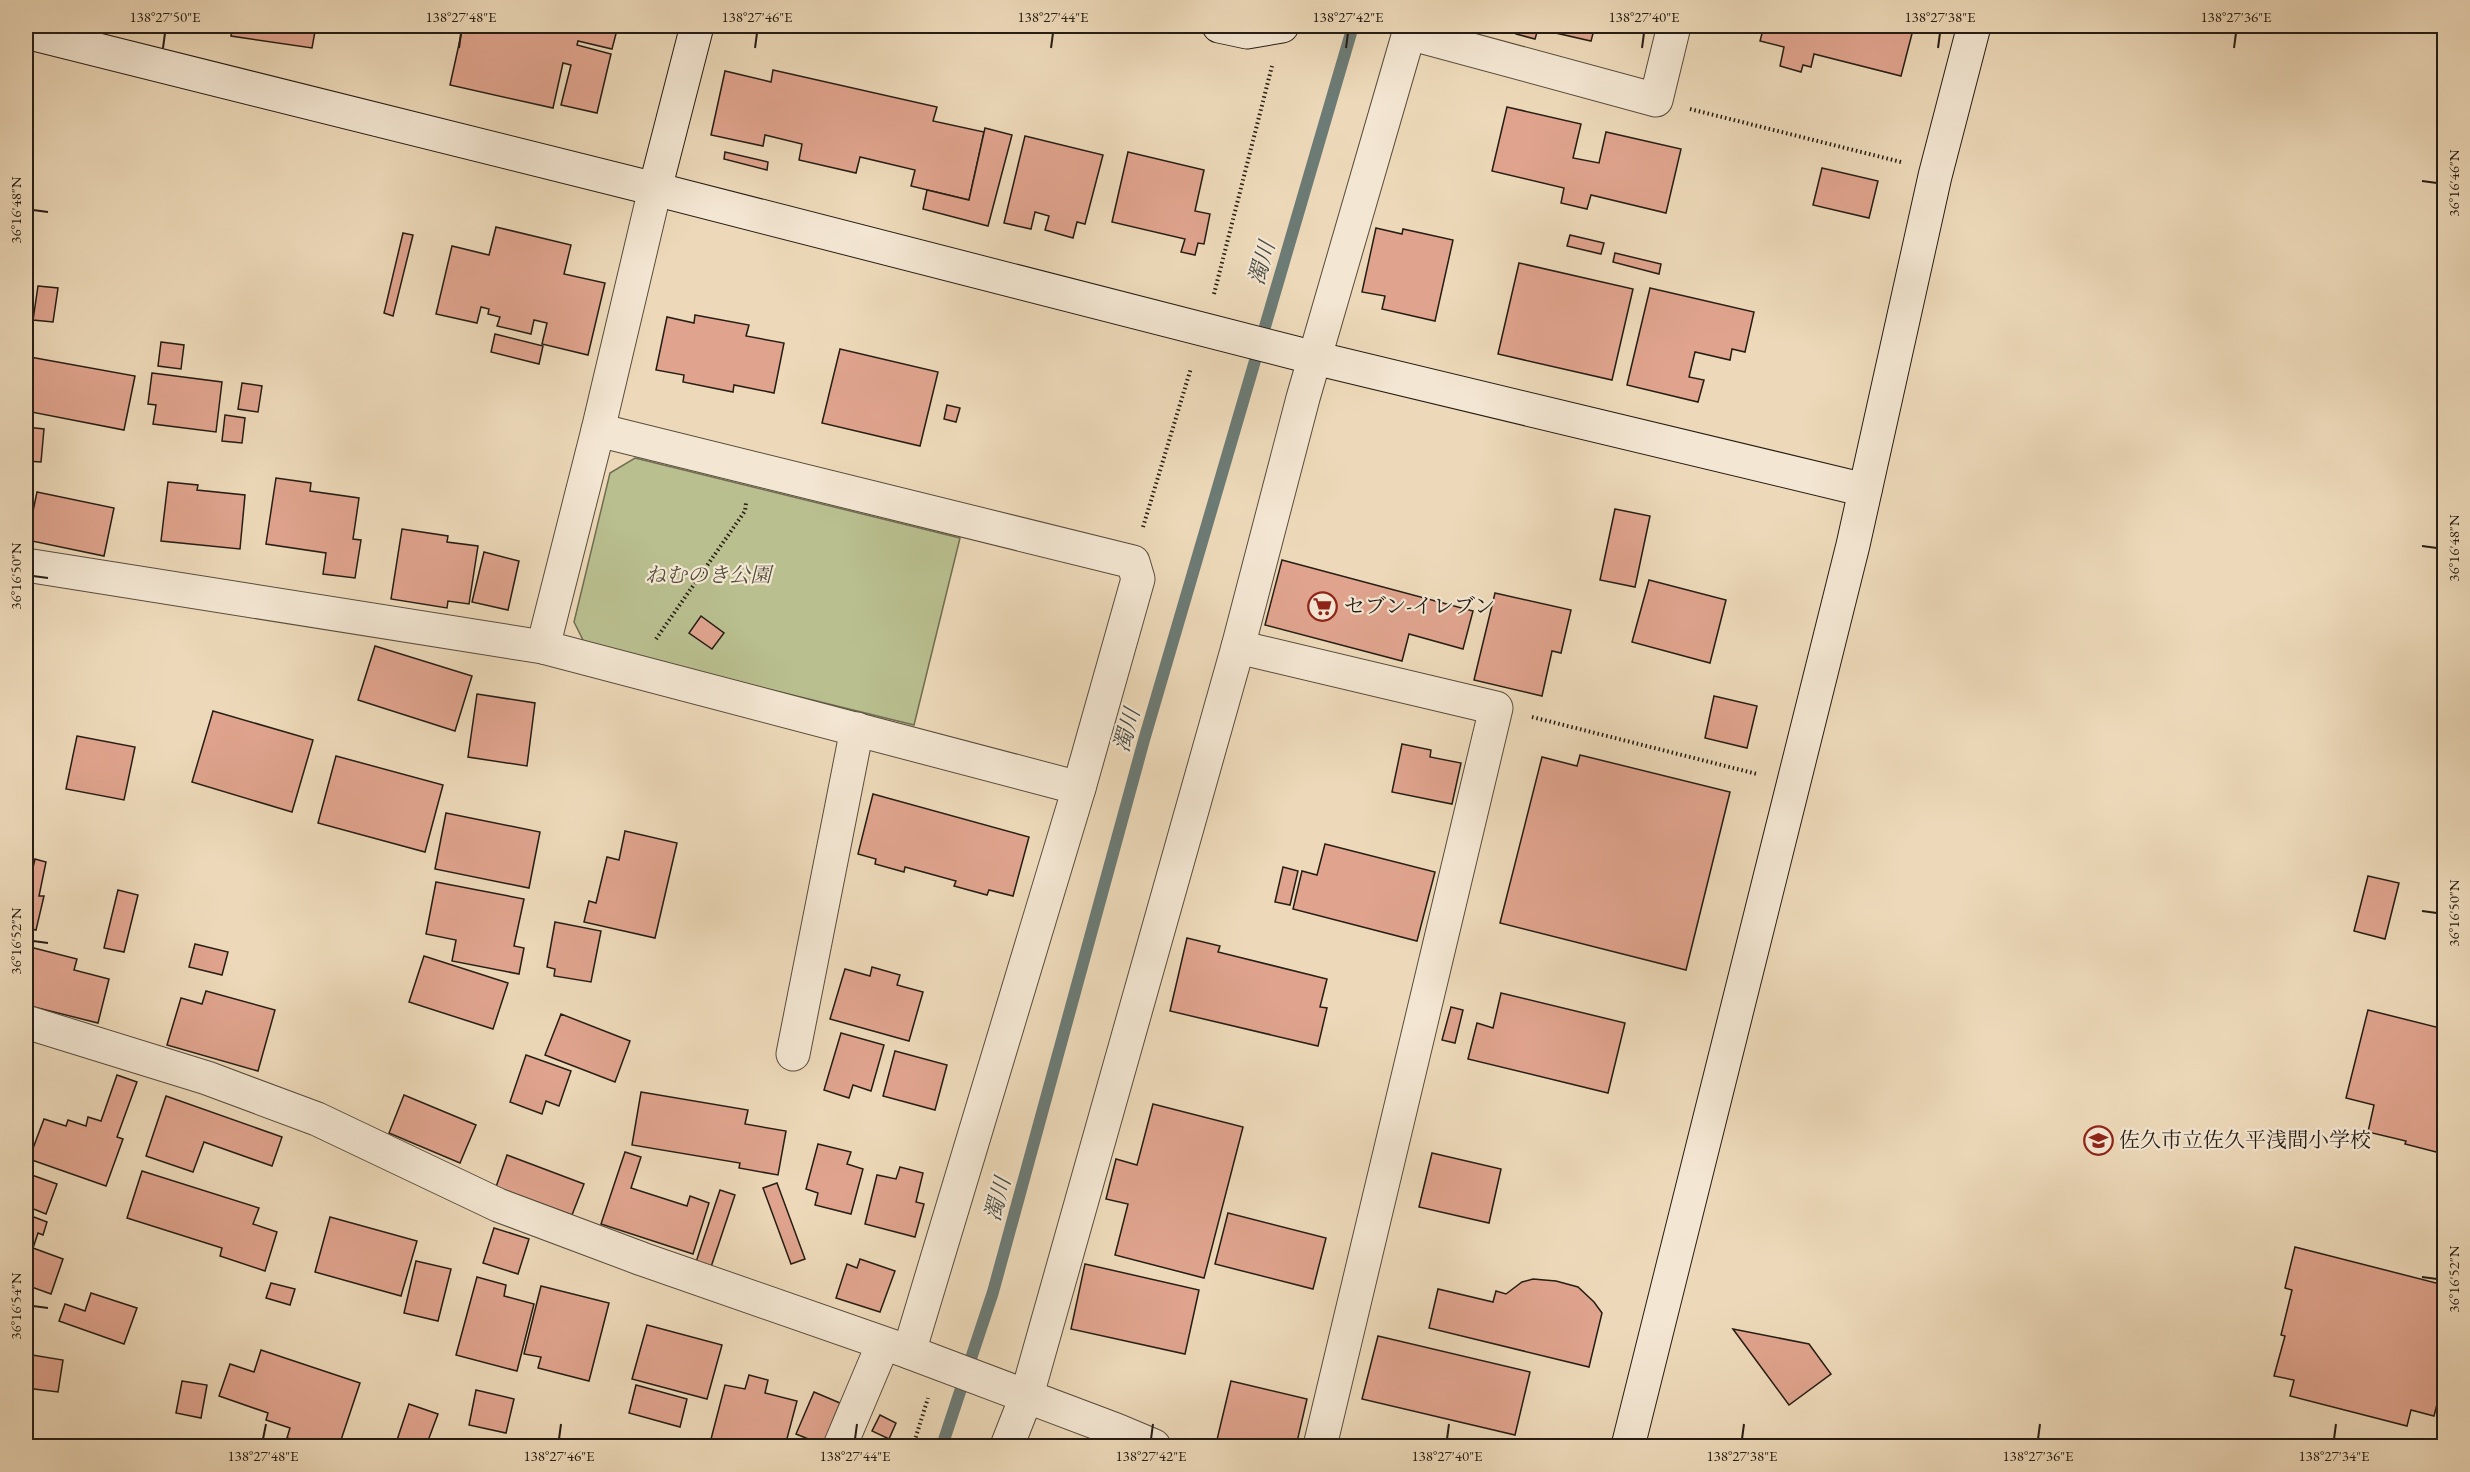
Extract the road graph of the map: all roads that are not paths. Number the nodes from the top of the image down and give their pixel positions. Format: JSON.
{"nodes":[{"id":1,"x":697,"y":26,"type":"edge"},
{"id":2,"x":1220,"y":26,"type":"edge"},
{"id":3,"x":1282,"y":26,"type":"edge"},
{"id":4,"x":1674,"y":26,"type":"edge"},
{"id":5,"x":1974,"y":26,"type":"edge"},
{"id":6,"x":1410,"y":29,"type":"edge"},
{"id":7,"x":26,"y":33,"type":"edge"},
{"id":8,"x":655,"y":189,"type":"junction"},
{"id":9,"x":1306,"y":355,"type":"junction"},
{"id":10,"x":598,"y":430,"type":"junction"},
{"id":11,"x":1865,"y":490,"type":"junction"},
{"id":12,"x":26,"y":565,"type":"edge"},
{"id":13,"x":543,"y":647,"type":"junction"},
{"id":14,"x":1238,"y":647,"type":"junction"},
{"id":15,"x":857,"y":729,"type":"junction"},
{"id":16,"x":1079,"y":788,"type":"junction"},
{"id":17,"x":26,"y":1022,"type":"edge"},
{"id":18,"x":793,"y":1053,"type":"dead end"},
{"id":19,"x":919,"y":1357,"type":"junction"},
{"id":20,"x":1019,"y":1393,"type":"junction"},
{"id":21,"x":840,"y":1446,"type":"edge"},
{"id":22,"x":1007,"y":1446,"type":"edge"},
{"id":23,"x":1154,"y":1446,"type":"edge"},
{"id":24,"x":1320,"y":1446,"type":"edge"},
{"id":25,"x":1628,"y":1446,"type":"edge"}],
"edges":[{"from":1,"to":8,"type":"street"},
{"from":2,"to":3,"type":"street"},
{"from":4,"to":6,"type":"street"},
{"from":5,"to":11,"type":"street"},
{"from":6,"to":9,"type":"street"},
{"from":7,"to":8,"type":"street"},
{"from":8,"to":9,"type":"street"},
{"from":8,"to":10,"type":"street"},
{"from":9,"to":11,"type":"street"},
{"from":9,"to":14,"type":"street"},
{"from":10,"to":13,"type":"street"},
{"from":10,"to":16,"type":"street"},
{"from":11,"to":25,"type":"street"},
{"from":12,"to":13,"type":"street"},
{"from":13,"to":15,"type":"street"},
{"from":14,"to":20,"type":"street"},
{"from":14,"to":24,"type":"street"},
{"from":15,"to":16,"type":"street"},
{"from":15,"to":18,"type":"street"},
{"from":16,"to":19,"type":"street"},
{"from":17,"to":19,"type":"street"},
{"from":19,"to":20,"type":"street"},
{"from":19,"to":21,"type":"street"},
{"from":20,"to":22,"type":"street"},
{"from":20,"to":23,"type":"street"}]}
